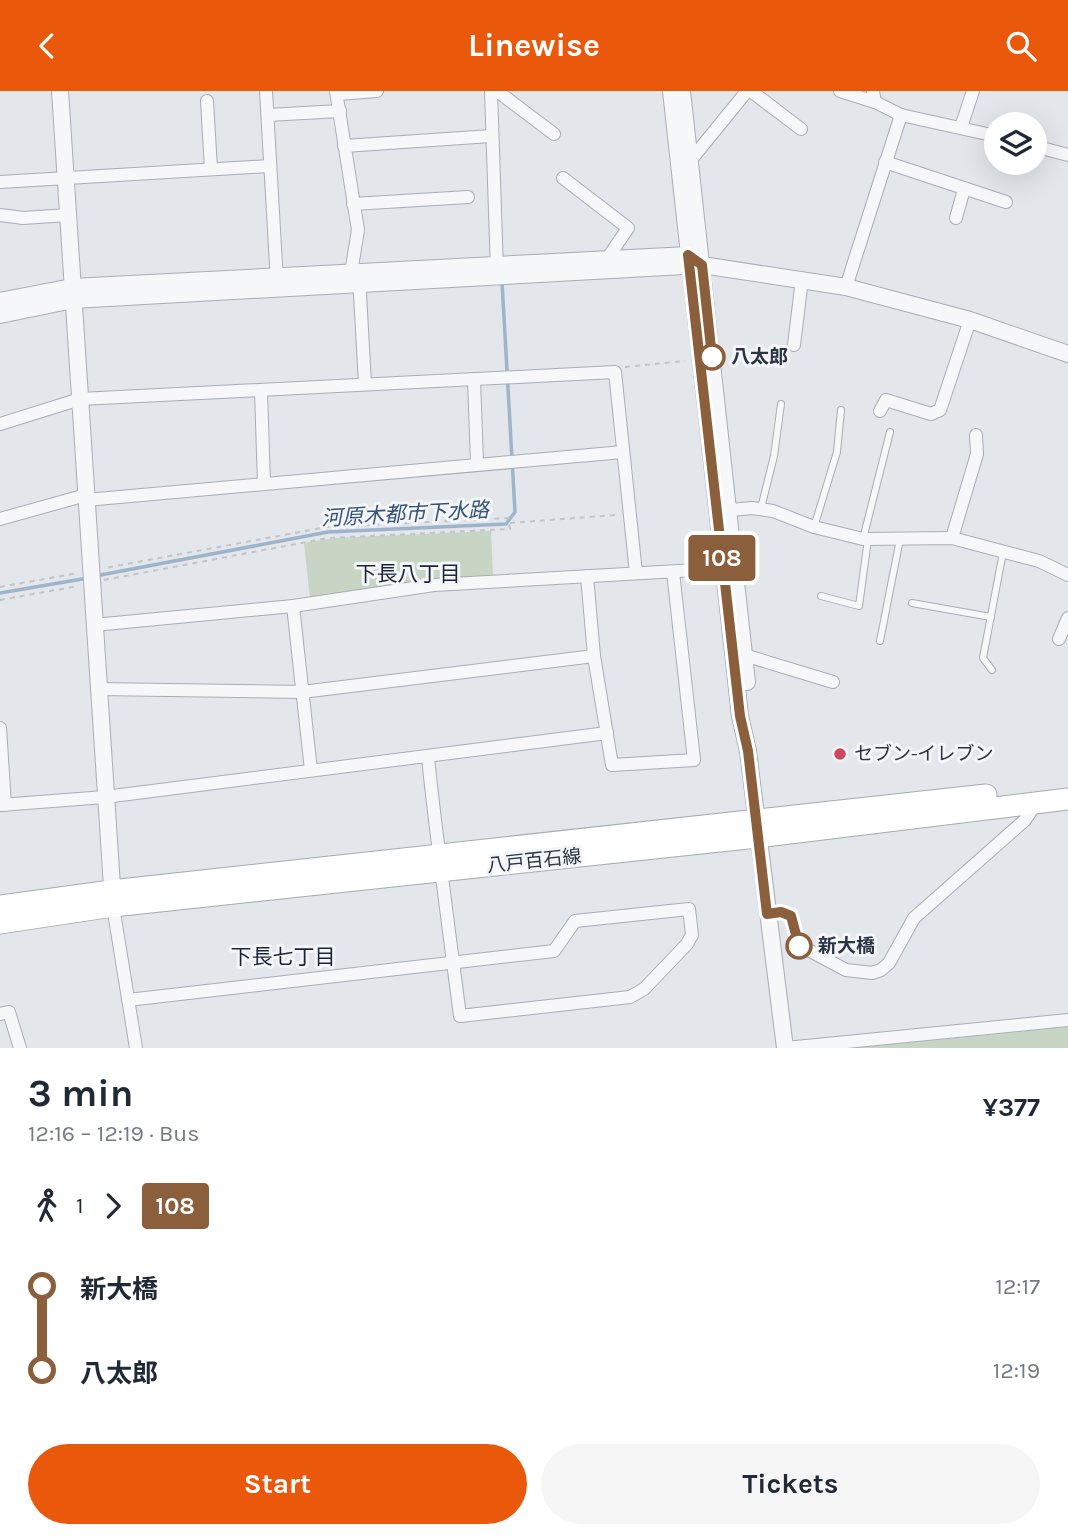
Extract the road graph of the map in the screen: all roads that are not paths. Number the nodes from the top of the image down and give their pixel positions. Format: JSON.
{"nodes":[{"id":1,"x":60,"y":91,"type":"edge"},
{"id":2,"x":266,"y":91,"type":"edge"},
{"id":3,"x":377,"y":91,"type":"edge"},
{"id":4,"x":671,"y":91,"type":"edge"},
{"id":5,"x":682,"y":91,"type":"edge"},
{"id":6,"x":749,"y":91,"type":"edge"},
{"id":7,"x":840,"y":91,"type":"edge"},
{"id":8,"x":973,"y":91,"type":"edge"},
{"id":9,"x":337,"y":92,"type":"edge"},
{"id":10,"x":498,"y":92,"type":"edge"},
{"id":11,"x":874,"y":97,"type":"edge"},
{"id":12,"x":207,"y":101,"type":"dead end"},
{"id":13,"x":340,"y":111,"type":"junction"},
{"id":14,"x":268,"y":115,"type":"junction"},
{"id":15,"x":901,"y":115,"type":"junction"},
{"id":16,"x":961,"y":127,"type":"junction"},
{"id":17,"x":801,"y":129,"type":"dead end"},
{"id":18,"x":984,"y":133,"type":"edge"},
{"id":19,"x":554,"y":134,"type":"dead end"},
{"id":20,"x":491,"y":136,"type":"junction"},
{"id":21,"x":344,"y":146,"type":"junction"},
{"id":22,"x":1047,"y":149,"type":"edge"},
{"id":23,"x":1068,"y":155,"type":"edge"},
{"id":24,"x":690,"y":161,"type":"junction"},
{"id":25,"x":885,"y":162,"type":"junction"},
{"id":26,"x":270,"y":166,"type":"junction"},
{"id":27,"x":211,"y":169,"type":"junction"},
{"id":28,"x":65,"y":178,"type":"junction"},
{"id":29,"x":563,"y":178,"type":"dead end"},
{"id":30,"x":0,"y":182,"type":"edge"},
{"id":31,"x":964,"y":188,"type":"junction"},
{"id":32,"x":468,"y":197,"type":"dead end"},
{"id":33,"x":1006,"y":202,"type":"dead end"},
{"id":34,"x":353,"y":204,"type":"junction"},
{"id":35,"x":0,"y":215,"type":"edge"},
{"id":36,"x":68,"y":215,"type":"junction"},
{"id":37,"x":956,"y":218,"type":"dead end"},
{"id":38,"x":607,"y":260,"type":"junction"},
{"id":39,"x":694,"y":263,"type":"junction"},
{"id":40,"x":497,"y":272,"type":"junction"},
{"id":41,"x":356,"y":276,"type":"junction"},
{"id":42,"x":802,"y":279,"type":"junction"},
{"id":43,"x":277,"y":283,"type":"junction"},
{"id":44,"x":846,"y":287,"type":"junction"},
{"id":45,"x":73,"y":294,"type":"junction"},
{"id":46,"x":0,"y":301,"type":"edge"},
{"id":47,"x":0,"y":315,"type":"edge"},
{"id":48,"x":970,"y":320,"type":"junction"},
{"id":49,"x":794,"y":345,"type":"dead end"},
{"id":50,"x":1068,"y":354,"type":"edge"},
{"id":51,"x":474,"y":379,"type":"junction"},
{"id":52,"x":365,"y":384,"type":"junction"},
{"id":53,"x":261,"y":391,"type":"junction"},
{"id":54,"x":80,"y":399,"type":"junction"},
{"id":55,"x":781,"y":404,"type":"dead end"},
{"id":56,"x":841,"y":411,"type":"dead end"},
{"id":57,"x":880,"y":411,"type":"dead end"},
{"id":58,"x":0,"y":424,"type":"edge"},
{"id":59,"x":890,"y":432,"type":"dead end"},
{"id":60,"x":976,"y":435,"type":"dead end"},
{"id":61,"x":623,"y":452,"type":"junction"},
{"id":62,"x":477,"y":463,"type":"junction"},
{"id":63,"x":264,"y":484,"type":"junction"},
{"id":64,"x":86,"y":498,"type":"junction"},
{"id":65,"x":760,"y":509,"type":"junction"},
{"id":66,"x":723,"y":511,"type":"junction"},
{"id":67,"x":0,"y":519,"type":"edge"},
{"id":68,"x":814,"y":527,"type":"junction"},
{"id":69,"x":952,"y":538,"type":"junction"},
{"id":70,"x":865,"y":539,"type":"junction"},
{"id":71,"x":900,"y":539,"type":"junction"},
{"id":72,"x":1003,"y":550,"type":"junction"},
{"id":73,"x":729,"y":568,"type":"junction"},
{"id":74,"x":673,"y":572,"type":"junction"},
{"id":75,"x":636,"y":573,"type":"junction"},
{"id":76,"x":1068,"y":575,"type":"edge"},
{"id":77,"x":587,"y":576,"type":"junction"},
{"id":78,"x":821,"y":596,"type":"dead end"},
{"id":79,"x":912,"y":603,"type":"dead end"},
{"id":80,"x":293,"y":606,"type":"junction"},
{"id":81,"x":991,"y":617,"type":"junction"},
{"id":82,"x":1068,"y":618,"type":"edge"},
{"id":83,"x":94,"y":625,"type":"junction"},
{"id":84,"x":1059,"y":639,"type":"dead end"},
{"id":85,"x":880,"y":641,"type":"dead end"},
{"id":86,"x":744,"y":655,"type":"junction"},
{"id":87,"x":594,"y":656,"type":"junction"},
{"id":88,"x":992,"y":670,"type":"dead end"},
{"id":89,"x":833,"y":682,"type":"dead end"},
{"id":90,"x":98,"y":689,"type":"junction"},
{"id":91,"x":302,"y":692,"type":"junction"},
{"id":92,"x":0,"y":728,"type":"edge"},
{"id":93,"x":607,"y":733,"type":"junction"},
{"id":94,"x":428,"y":758,"type":"junction"},
{"id":95,"x":312,"y":769,"type":"junction"},
{"id":96,"x":1068,"y":786,"type":"edge"},
{"id":97,"x":751,"y":793,"type":"junction"},
{"id":98,"x":105,"y":797,"type":"junction"},
{"id":99,"x":1068,"y":799,"type":"edge"},
{"id":100,"x":1032,"y":804,"type":"junction"},
{"id":101,"x":2,"y":805,"type":"edge"},
{"id":102,"x":755,"y":828,"type":"junction"},
{"id":103,"x":440,"y":862,"type":"junction"},
{"id":104,"x":112,"y":898,"type":"junction"},
{"id":105,"x":0,"y":906,"type":"edge"},
{"id":106,"x":767,"y":914,"type":"junction"},
{"id":107,"x":0,"y":923,"type":"edge"},
{"id":108,"x":453,"y":964,"type":"junction"},
{"id":109,"x":128,"y":1000,"type":"junction"},
{"id":110,"x":0,"y":1014,"type":"edge"},
{"id":111,"x":1068,"y":1020,"type":"edge"},
{"id":112,"x":812,"y":1047,"type":"edge"},
{"id":113,"x":20,"y":1048,"type":"edge"},
{"id":114,"x":136,"y":1048,"type":"edge"},
{"id":115,"x":786,"y":1048,"type":"edge"}],
"edges":[{"from":1,"to":28,"type":"street"},
{"from":2,"to":14,"type":"street"},
{"from":3,"to":9,"type":"street"},
{"from":4,"to":39,"type":"street"},
{"from":5,"to":24,"type":"street"},
{"from":6,"to":17,"type":"street"},
{"from":6,"to":24,"type":"street"},
{"from":7,"to":11,"type":"street"},
{"from":8,"to":16,"type":"street"},
{"from":9,"to":13,"type":"street"},
{"from":10,"to":19,"type":"street"},
{"from":10,"to":20,"type":"street"},
{"from":11,"to":15,"type":"street"},
{"from":12,"to":27,"type":"street"},
{"from":13,"to":14,"type":"street"},
{"from":13,"to":21,"type":"street"},
{"from":14,"to":26,"type":"street"},
{"from":15,"to":16,"type":"street"},
{"from":15,"to":25,"type":"street"},
{"from":16,"to":18,"type":"street"},
{"from":20,"to":21,"type":"street"},
{"from":20,"to":40,"type":"street"},
{"from":21,"to":34,"type":"street"},
{"from":22,"to":23,"type":"street"},
{"from":24,"to":39,"type":"street"},
{"from":25,"to":31,"type":"street"},
{"from":25,"to":44,"type":"street"},
{"from":26,"to":27,"type":"street"},
{"from":26,"to":43,"type":"street"},
{"from":27,"to":28,"type":"street"},
{"from":28,"to":30,"type":"street"},
{"from":28,"to":36,"type":"street"},
{"from":29,"to":38,"type":"street"},
{"from":31,"to":33,"type":"street"},
{"from":31,"to":37,"type":"street"},
{"from":32,"to":34,"type":"street"},
{"from":34,"to":41,"type":"street"},
{"from":35,"to":36,"type":"street"},
{"from":36,"to":45,"type":"street"},
{"from":38,"to":39,"type":"street"},
{"from":38,"to":40,"type":"street"},
{"from":39,"to":40,"type":"street"},
{"from":39,"to":42,"type":"street"},
{"from":39,"to":66,"type":"street"},
{"from":40,"to":41,"type":"street"},
{"from":41,"to":43,"type":"street"},
{"from":41,"to":52,"type":"street"},
{"from":42,"to":44,"type":"street"},
{"from":42,"to":49,"type":"street"},
{"from":43,"to":45,"type":"street"},
{"from":44,"to":48,"type":"street"},
{"from":45,"to":46,"type":"street"},
{"from":45,"to":47,"type":"street"},
{"from":45,"to":54,"type":"street"},
{"from":48,"to":50,"type":"street"},
{"from":48,"to":57,"type":"street"},
{"from":51,"to":52,"type":"street"},
{"from":51,"to":61,"type":"street"},
{"from":51,"to":62,"type":"street"},
{"from":52,"to":53,"type":"street"},
{"from":53,"to":54,"type":"street"},
{"from":53,"to":63,"type":"street"},
{"from":54,"to":58,"type":"street"},
{"from":54,"to":64,"type":"street"},
{"from":55,"to":65,"type":"lane"},
{"from":56,"to":68,"type":"lane"},
{"from":59,"to":70,"type":"lane"},
{"from":60,"to":69,"type":"street"},
{"from":61,"to":62,"type":"street"},
{"from":61,"to":75,"type":"street"},
{"from":62,"to":63,"type":"street"},
{"from":63,"to":64,"type":"street"},
{"from":64,"to":67,"type":"street"},
{"from":64,"to":83,"type":"street"},
{"from":65,"to":66,"type":"street"},
{"from":65,"to":68,"type":"street"},
{"from":66,"to":73,"type":"street"},
{"from":68,"to":70,"type":"street"},
{"from":69,"to":71,"type":"street"},
{"from":69,"to":72,"type":"street"},
{"from":70,"to":71,"type":"street"},
{"from":70,"to":78,"type":"lane"},
{"from":71,"to":85,"type":"lane"},
{"from":72,"to":76,"type":"street"},
{"from":72,"to":81,"type":"lane"},
{"from":73,"to":74,"type":"street"},
{"from":73,"to":86,"type":"street"},
{"from":73,"to":97,"type":"street"},
{"from":74,"to":75,"type":"street"},
{"from":74,"to":93,"type":"street"},
{"from":75,"to":77,"type":"street"},
{"from":77,"to":80,"type":"street"},
{"from":77,"to":87,"type":"street"},
{"from":79,"to":81,"type":"lane"},
{"from":80,"to":83,"type":"street"},
{"from":80,"to":91,"type":"street"},
{"from":81,"to":88,"type":"lane"},
{"from":82,"to":84,"type":"street"},
{"from":83,"to":90,"type":"street"},
{"from":86,"to":89,"type":"street"},
{"from":86,"to":97,"type":"street"},
{"from":87,"to":91,"type":"street"},
{"from":87,"to":93,"type":"street"},
{"from":90,"to":91,"type":"street"},
{"from":90,"to":98,"type":"street"},
{"from":91,"to":95,"type":"street"},
{"from":92,"to":101,"type":"street"},
{"from":93,"to":94,"type":"street"},
{"from":94,"to":95,"type":"street"},
{"from":94,"to":103,"type":"street"},
{"from":95,"to":98,"type":"street"},
{"from":96,"to":102,"type":"main road","name":"八戸百石線"},
{"from":97,"to":102,"type":"street"},
{"from":98,"to":101,"type":"street"},
{"from":98,"to":104,"type":"street"},
{"from":99,"to":100,"type":"main road","name":"八戸百石線"},
{"from":100,"to":102,"type":"main road","name":"八戸百石線"},
{"from":100,"to":106,"type":"street"},
{"from":102,"to":103,"type":"main road","name":"八戸百石線"},
{"from":102,"to":106,"type":"street"},
{"from":103,"to":104,"type":"main road","name":"八戸百石線"},
{"from":103,"to":108,"type":"street"},
{"from":104,"to":105,"type":"main road","name":"八戸百石線"},
{"from":104,"to":107,"type":"main road","name":"八戸百石線"},
{"from":104,"to":109,"type":"street"},
{"from":106,"to":115,"type":"street"},
{"from":108,"to":108,"type":"street"},
{"from":108,"to":109,"type":"street"},
{"from":109,"to":114,"type":"street"},
{"from":110,"to":113,"type":"street"},
{"from":111,"to":112,"type":"street"},
{"from":112,"to":115,"type":"street"}]}
